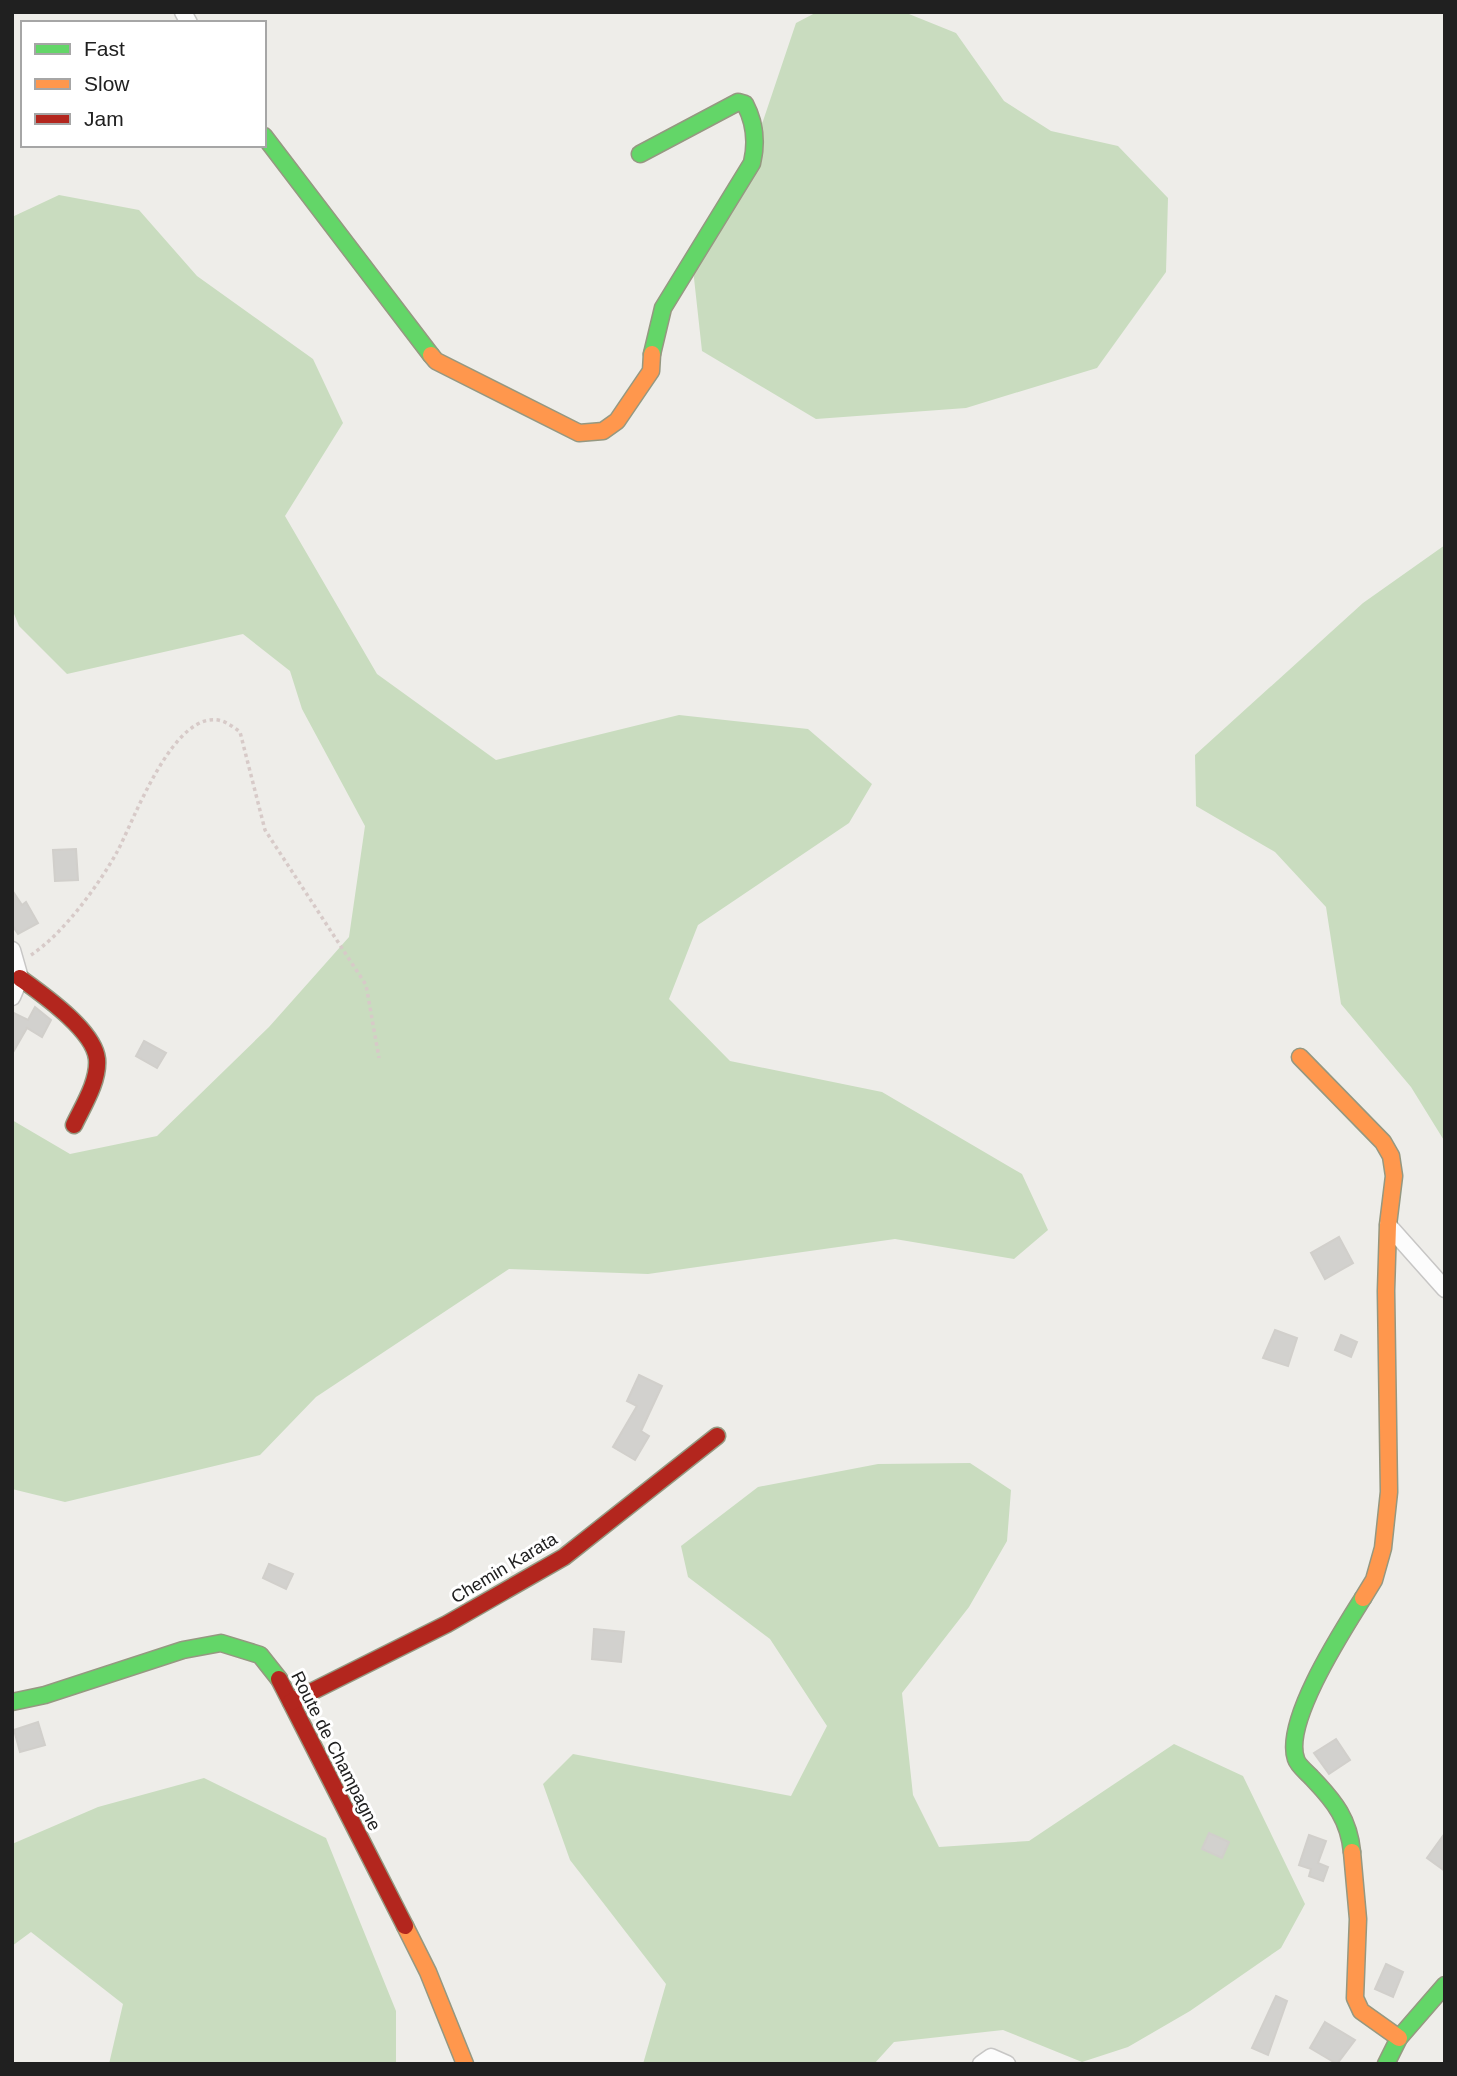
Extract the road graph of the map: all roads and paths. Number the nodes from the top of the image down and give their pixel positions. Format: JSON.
{"nodes":[{"id":1,"x":266,"y":139,"type":"edge"},
{"id":2,"x":640,"y":154,"type":"dead end"},
{"id":3,"x":17,"y":964,"type":"edge"},
{"id":4,"x":12,"y":997,"type":"edge"},
{"id":5,"x":1300,"y":1057,"type":"dead end"},
{"id":6,"x":379,"y":1058,"type":"dead end"},
{"id":7,"x":74,"y":1125,"type":"dead end"},
{"id":8,"x":1388,"y":1225,"type":"junction"},
{"id":9,"x":1445,"y":1289,"type":"edge"},
{"id":10,"x":718,"y":1436,"type":"dead end"},
{"id":11,"x":12,"y":1702,"type":"edge"},
{"id":12,"x":291,"y":1702,"type":"junction"},
{"id":13,"x":1445,"y":1985,"type":"edge"},
{"id":14,"x":1399,"y":2038,"type":"junction"},
{"id":15,"x":465,"y":2064,"type":"edge"},
{"id":16,"x":981,"y":2064,"type":"edge"},
{"id":17,"x":1007,"y":2064,"type":"edge"},
{"id":18,"x":1386,"y":2064,"type":"edge"}],
"edges":[{"from":1,"to":2,"type":"street"},
{"from":3,"to":4,"type":"street"},
{"from":3,"to":6,"type":"path"},
{"from":3,"to":7,"type":"street"},
{"from":5,"to":8,"type":"street"},
{"from":8,"to":9,"type":"street"},
{"from":8,"to":14,"type":"street"},
{"from":10,"to":12,"type":"street","name":"Chemin Karata"},
{"from":11,"to":12,"type":"street","name":"Route de Champagne"},
{"from":12,"to":15,"type":"street","name":"Route de Champagne"},
{"from":13,"to":14,"type":"street"},
{"from":14,"to":18,"type":"street"},
{"from":16,"to":17,"type":"street"}]}
